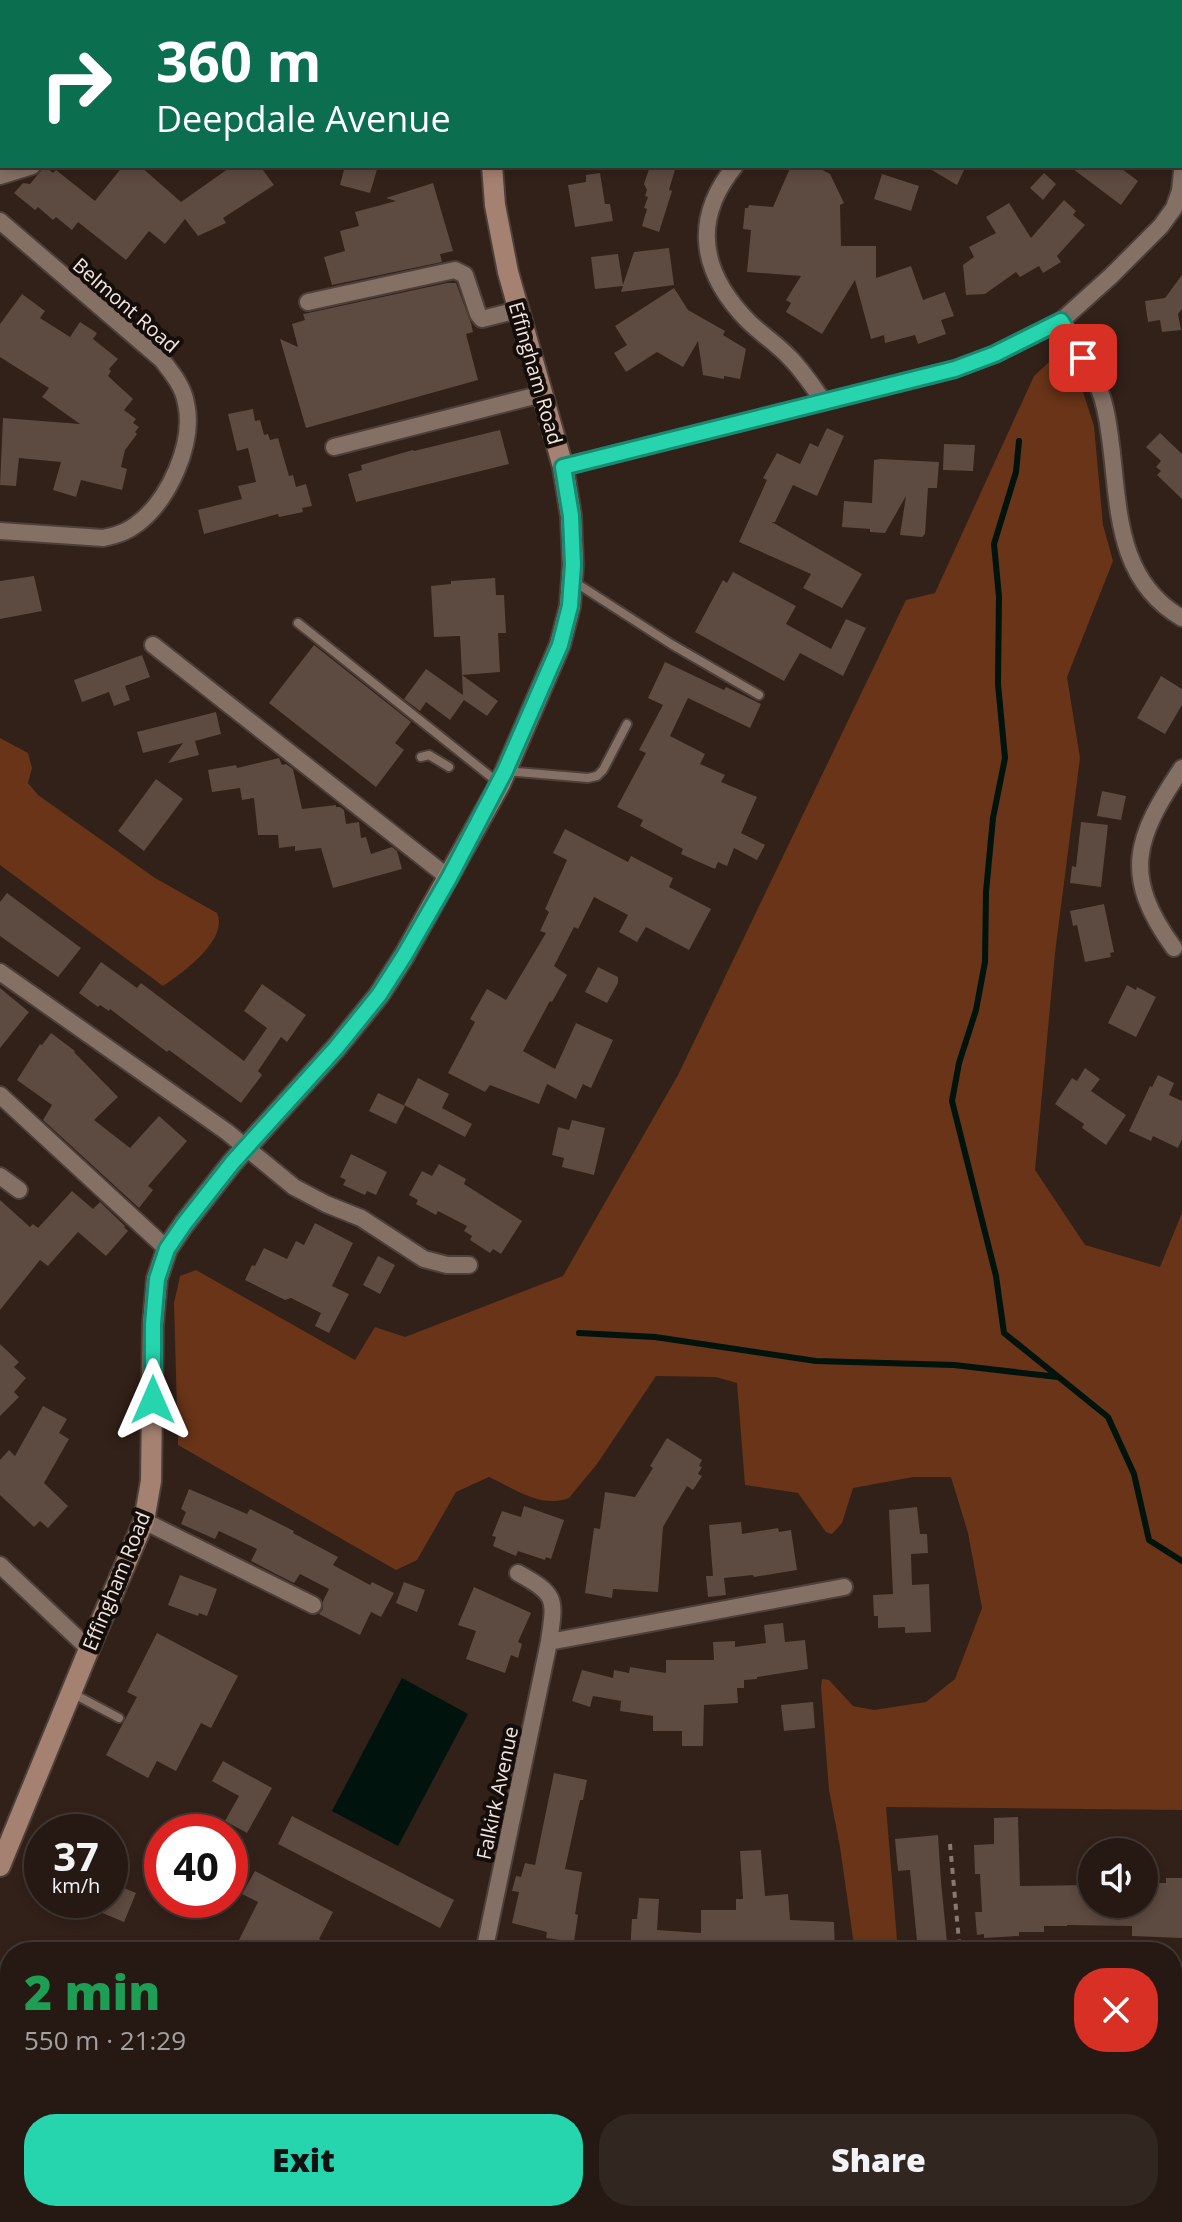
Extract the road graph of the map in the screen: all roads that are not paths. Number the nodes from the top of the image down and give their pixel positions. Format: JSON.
{"nodes":[{"id":1,"x":26,"y":168,"type":"edge"},
{"id":2,"x":492,"y":168,"type":"edge"},
{"id":3,"x":733,"y":168,"type":"edge"},
{"id":4,"x":1182,"y":171,"type":"edge"},
{"id":5,"x":0,"y":176,"type":"edge"},
{"id":6,"x":0,"y":221,"type":"edge"},
{"id":7,"x":308,"y":302,"type":"dead end"},
{"id":8,"x":518,"y":310,"type":"junction"},
{"id":9,"x":1061,"y":321,"type":"junction"},
{"id":10,"x":542,"y":394,"type":"junction"},
{"id":11,"x":824,"y":402,"type":"junction"},
{"id":12,"x":334,"y":447,"type":"dead end"},
{"id":13,"x":563,"y":467,"type":"junction"},
{"id":14,"x":0,"y":531,"type":"edge"},
{"id":15,"x":572,"y":581,"type":"junction"},
{"id":16,"x":1182,"y":618,"type":"edge"},
{"id":17,"x":298,"y":623,"type":"dead end"},
{"id":18,"x":153,"y":645,"type":"dead end"},
{"id":19,"x":759,"y":695,"type":"dead end"},
{"id":20,"x":627,"y":724,"type":"dead end"},
{"id":21,"x":421,"y":757,"type":"dead end"},
{"id":22,"x":449,"y":767,"type":"dead end"},
{"id":23,"x":1182,"y":768,"type":"edge"},
{"id":24,"x":502,"y":778,"type":"junction"},
{"id":25,"x":449,"y":878,"type":"junction"},
{"id":26,"x":1174,"y":948,"type":"dead end"},
{"id":27,"x":0,"y":972,"type":"edge"},
{"id":28,"x":0,"y":1095,"type":"edge"},
{"id":29,"x":246,"y":1148,"type":"junction"},
{"id":30,"x":0,"y":1176,"type":"edge"},
{"id":31,"x":19,"y":1190,"type":"dead end"},
{"id":32,"x":167,"y":1249,"type":"junction"},
{"id":33,"x":469,"y":1265,"type":"dead end"},
{"id":34,"x":144,"y":1521,"type":"junction"},
{"id":35,"x":0,"y":1565,"type":"edge"},
{"id":36,"x":518,"y":1573,"type":"dead end"},
{"id":37,"x":844,"y":1587,"type":"dead end"},
{"id":38,"x":313,"y":1605,"type":"dead end"},
{"id":39,"x":549,"y":1642,"type":"junction"},
{"id":40,"x":89,"y":1649,"type":"junction"},
{"id":41,"x":71,"y":1692,"type":"junction"},
{"id":42,"x":119,"y":1718,"type":"dead end"},
{"id":43,"x":0,"y":1866,"type":"edge"},
{"id":44,"x":486,"y":1942,"type":"edge"}],
"edges":[{"from":1,"to":5,"type":"street"},
{"from":2,"to":8,"type":"street","name":"Effingham Road"},
{"from":3,"to":11,"type":"street"},
{"from":4,"to":9,"type":"street"},
{"from":6,"to":14,"type":"street","name":"Belmont Road"},
{"from":7,"to":8,"type":"street"},
{"from":8,"to":10,"type":"street","name":"Effingham Road"},
{"from":9,"to":11,"type":"street"},
{"from":9,"to":16,"type":"street"},
{"from":10,"to":12,"type":"street"},
{"from":10,"to":13,"type":"street","name":"Effingham Road"},
{"from":11,"to":13,"type":"street"},
{"from":13,"to":15,"type":"street","name":"Effingham Road"},
{"from":15,"to":19,"type":"lane"},
{"from":15,"to":24,"type":"street","name":"Effingham Road"},
{"from":17,"to":24,"type":"lane"},
{"from":18,"to":25,"type":"street"},
{"from":20,"to":24,"type":"lane"},
{"from":21,"to":22,"type":"lane"},
{"from":23,"to":26,"type":"street"},
{"from":24,"to":25,"type":"street","name":"Effingham Road"},
{"from":25,"to":29,"type":"street","name":"Effingham Road"},
{"from":27,"to":29,"type":"street"},
{"from":28,"to":32,"type":"street"},
{"from":29,"to":32,"type":"street","name":"Effingham Road"},
{"from":29,"to":33,"type":"street"},
{"from":30,"to":31,"type":"street"},
{"from":32,"to":34,"type":"street","name":"Effingham Road"},
{"from":34,"to":38,"type":"street"},
{"from":34,"to":40,"type":"street","name":"Effingham Road"},
{"from":35,"to":40,"type":"street"},
{"from":36,"to":39,"type":"street","name":"Falkirk Avenue"},
{"from":37,"to":39,"type":"street"},
{"from":39,"to":44,"type":"street","name":"Falkirk Avenue"},
{"from":40,"to":41,"type":"street","name":"Effingham Road"},
{"from":41,"to":42,"type":"lane"},
{"from":41,"to":43,"type":"street","name":"Effingham Road"}]}
